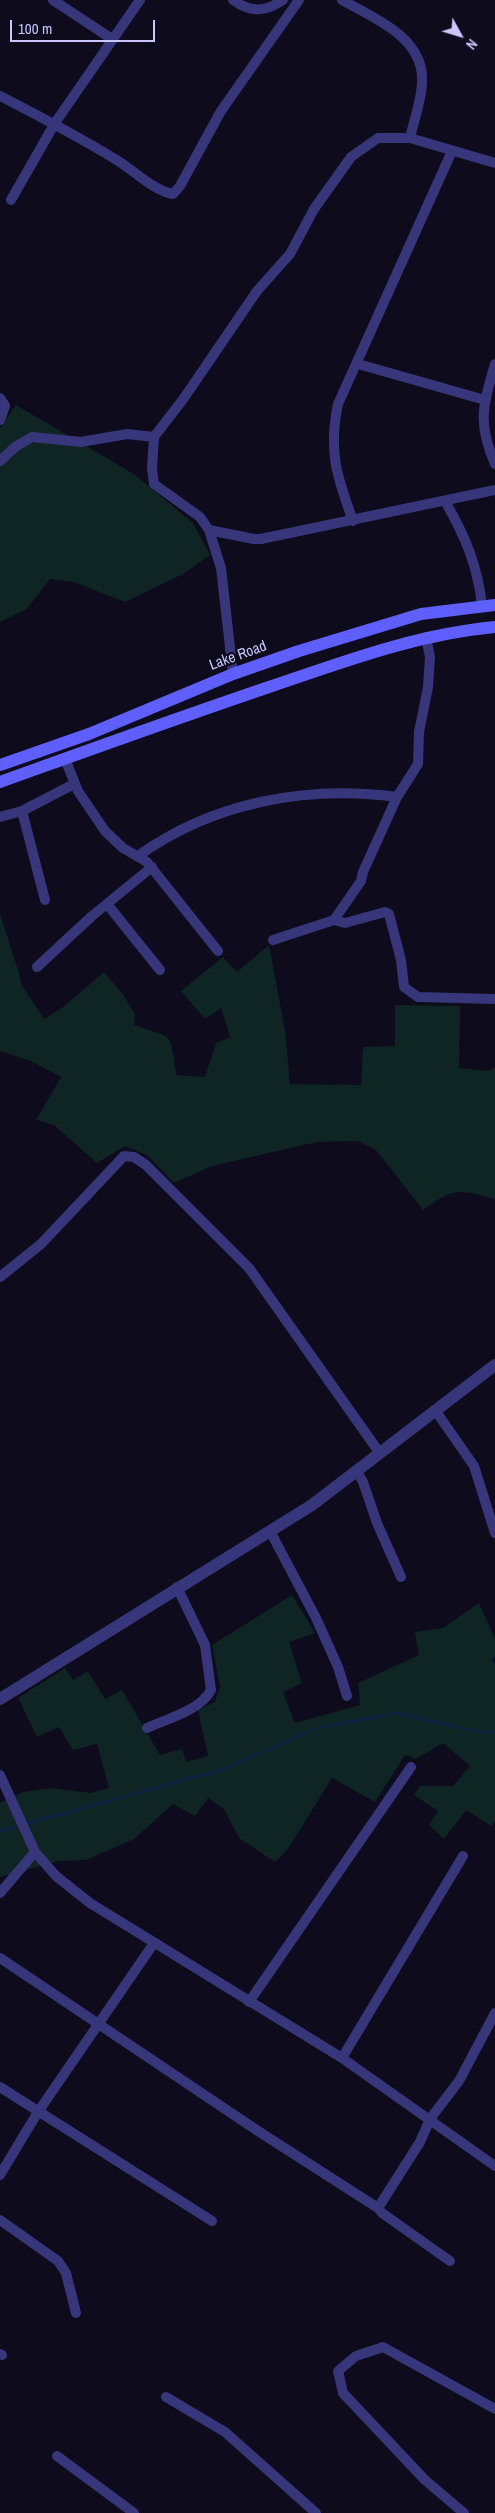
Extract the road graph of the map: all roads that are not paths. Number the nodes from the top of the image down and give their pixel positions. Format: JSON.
{"nodes":[{"id":1,"x":53,"y":0,"type":"edge"},
{"id":2,"x":140,"y":0,"type":"edge"},
{"id":3,"x":233,"y":0,"type":"edge"},
{"id":4,"x":284,"y":0,"type":"edge"},
{"id":5,"x":299,"y":0,"type":"edge"},
{"id":6,"x":342,"y":0,"type":"edge"},
{"id":7,"x":112,"y":39,"type":"junction"},
{"id":8,"x":0,"y":96,"type":"edge"},
{"id":9,"x":55,"y":123,"type":"junction"},
{"id":10,"x":410,"y":138,"type":"junction"},
{"id":11,"x":452,"y":151,"type":"junction"},
{"id":12,"x":495,"y":162,"type":"edge"},
{"id":13,"x":11,"y":200,"type":"dead end"},
{"id":14,"x":358,"y":364,"type":"junction"},
{"id":15,"x":495,"y":364,"type":"edge"},
{"id":16,"x":0,"y":398,"type":"edge"},
{"id":17,"x":485,"y":400,"type":"junction"},
{"id":18,"x":0,"y":420,"type":"edge"},
{"id":19,"x":154,"y":437,"type":"junction"},
{"id":20,"x":0,"y":460,"type":"edge"},
{"id":21,"x":495,"y":464,"type":"edge"},
{"id":22,"x":495,"y":490,"type":"edge"},
{"id":23,"x":445,"y":501,"type":"junction"},
{"id":24,"x":353,"y":521,"type":"junction"},
{"id":25,"x":209,"y":530,"type":"junction"},
{"id":26,"x":495,"y":605,"type":"edge"},
{"id":27,"x":482,"y":606,"type":"junction"},
{"id":28,"x":495,"y":627,"type":"edge"},
{"id":29,"x":426,"y":637,"type":"junction"},
{"id":30,"x":233,"y":674,"type":"junction"},
{"id":31,"x":65,"y":759,"type":"junction"},
{"id":32,"x":0,"y":765,"type":"edge"},
{"id":33,"x":0,"y":782,"type":"edge"},
{"id":34,"x":74,"y":784,"type":"junction"},
{"id":35,"x":397,"y":797,"type":"junction"},
{"id":36,"x":22,"y":811,"type":"junction"},
{"id":37,"x":0,"y":817,"type":"edge"},
{"id":38,"x":138,"y":856,"type":"junction"},
{"id":39,"x":152,"y":867,"type":"junction"},
{"id":40,"x":44,"y":900,"type":"dead end"},
{"id":41,"x":107,"y":904,"type":"junction"},
{"id":42,"x":334,"y":920,"type":"junction"},
{"id":43,"x":273,"y":940,"type":"dead end"},
{"id":44,"x":218,"y":951,"type":"dead end"},
{"id":45,"x":37,"y":966,"type":"dead end"},
{"id":46,"x":160,"y":970,"type":"dead end"},
{"id":47,"x":495,"y":999,"type":"edge"},
{"id":48,"x":0,"y":1277,"type":"edge"},
{"id":49,"x":495,"y":1365,"type":"edge"},
{"id":50,"x":435,"y":1410,"type":"junction"},
{"id":51,"x":380,"y":1452,"type":"junction"},
{"id":52,"x":356,"y":1470,"type":"junction"},
{"id":53,"x":270,"y":1531,"type":"junction"},
{"id":54,"x":495,"y":1533,"type":"edge"},
{"id":55,"x":401,"y":1577,"type":"dead end"},
{"id":56,"x":177,"y":1587,"type":"junction"},
{"id":57,"x":347,"y":1696,"type":"dead end"},
{"id":58,"x":0,"y":1699,"type":"edge"},
{"id":59,"x":147,"y":1728,"type":"dead end"},
{"id":60,"x":411,"y":1767,"type":"dead end"},
{"id":61,"x":0,"y":1775,"type":"edge"},
{"id":62,"x":35,"y":1852,"type":"junction"},
{"id":63,"x":463,"y":1856,"type":"dead end"},
{"id":64,"x":0,"y":1894,"type":"edge"},
{"id":65,"x":154,"y":1943,"type":"junction"},
{"id":66,"x":0,"y":1958,"type":"edge"},
{"id":67,"x":249,"y":2002,"type":"junction"},
{"id":68,"x":495,"y":2013,"type":"edge"},
{"id":69,"x":98,"y":2025,"type":"junction"},
{"id":70,"x":342,"y":2058,"type":"junction"},
{"id":71,"x":0,"y":2087,"type":"edge"},
{"id":72,"x":38,"y":2112,"type":"junction"},
{"id":73,"x":430,"y":2119,"type":"junction"},
{"id":74,"x":495,"y":2166,"type":"edge"},
{"id":75,"x":0,"y":2175,"type":"edge"},
{"id":76,"x":378,"y":2208,"type":"junction"},
{"id":77,"x":0,"y":2220,"type":"edge"},
{"id":78,"x":212,"y":2220,"type":"dead end"},
{"id":79,"x":450,"y":2261,"type":"dead end"},
{"id":80,"x":76,"y":2313,"type":"dead end"},
{"id":81,"x":166,"y":2397,"type":"dead end"},
{"id":82,"x":495,"y":2409,"type":"edge"},
{"id":83,"x":57,"y":2456,"type":"dead end"},
{"id":84,"x":134,"y":2513,"type":"edge"},
{"id":85,"x":316,"y":2513,"type":"edge"},
{"id":86,"x":464,"y":2513,"type":"edge"}],
"edges":[{"from":1,"to":7,"type":"street"},
{"from":2,"to":7,"type":"street"},
{"from":3,"to":4,"type":"street"},
{"from":5,"to":9,"type":"street"},
{"from":6,"to":10,"type":"street"},
{"from":7,"to":9,"type":"street"},
{"from":8,"to":9,"type":"street"},
{"from":9,"to":13,"type":"street"},
{"from":10,"to":11,"type":"street"},
{"from":10,"to":19,"type":"street"},
{"from":11,"to":12,"type":"street"},
{"from":11,"to":14,"type":"street"},
{"from":14,"to":17,"type":"street"},
{"from":14,"to":24,"type":"street"},
{"from":15,"to":17,"type":"street"},
{"from":16,"to":18,"type":"street"},
{"from":17,"to":21,"type":"street"},
{"from":19,"to":20,"type":"street"},
{"from":19,"to":25,"type":"street"},
{"from":22,"to":23,"type":"street"},
{"from":23,"to":24,"type":"street"},
{"from":23,"to":27,"type":"street"},
{"from":24,"to":25,"type":"street"},
{"from":25,"to":30,"type":"street"},
{"from":26,"to":27,"type":"main road","name":"Lake Road"},
{"from":27,"to":30,"type":"main road","name":"Lake Road"},
{"from":28,"to":29,"type":"main road"},
{"from":29,"to":31,"type":"main road"},
{"from":29,"to":35,"type":"street"},
{"from":30,"to":32,"type":"main road","name":"Lake Road"},
{"from":31,"to":33,"type":"main road"},
{"from":31,"to":34,"type":"street"},
{"from":34,"to":36,"type":"street"},
{"from":34,"to":38,"type":"street"},
{"from":35,"to":38,"type":"street"},
{"from":35,"to":42,"type":"street"},
{"from":36,"to":37,"type":"street"},
{"from":36,"to":40,"type":"street"},
{"from":38,"to":39,"type":"street"},
{"from":39,"to":41,"type":"street"},
{"from":39,"to":44,"type":"street"},
{"from":41,"to":45,"type":"street"},
{"from":41,"to":46,"type":"street"},
{"from":42,"to":43,"type":"street"},
{"from":42,"to":47,"type":"street"},
{"from":48,"to":51,"type":"street"},
{"from":49,"to":50,"type":"street"},
{"from":50,"to":51,"type":"street"},
{"from":50,"to":54,"type":"street"},
{"from":51,"to":52,"type":"street"},
{"from":52,"to":53,"type":"street"},
{"from":52,"to":55,"type":"street"},
{"from":53,"to":56,"type":"street"},
{"from":53,"to":57,"type":"street"},
{"from":56,"to":58,"type":"street"},
{"from":56,"to":59,"type":"street"},
{"from":60,"to":67,"type":"street"},
{"from":61,"to":62,"type":"street"},
{"from":62,"to":64,"type":"street"},
{"from":62,"to":65,"type":"street"},
{"from":63,"to":70,"type":"street"},
{"from":65,"to":67,"type":"street"},
{"from":65,"to":69,"type":"street"},
{"from":66,"to":69,"type":"street"},
{"from":67,"to":70,"type":"street"},
{"from":68,"to":73,"type":"street"},
{"from":69,"to":72,"type":"street"},
{"from":69,"to":76,"type":"street"},
{"from":70,"to":73,"type":"street"},
{"from":71,"to":72,"type":"street"},
{"from":72,"to":75,"type":"street"},
{"from":72,"to":78,"type":"street"},
{"from":73,"to":74,"type":"street"},
{"from":73,"to":76,"type":"street"},
{"from":76,"to":79,"type":"street"},
{"from":77,"to":80,"type":"street"},
{"from":81,"to":85,"type":"street"},
{"from":82,"to":86,"type":"street"},
{"from":83,"to":84,"type":"street"}]}
